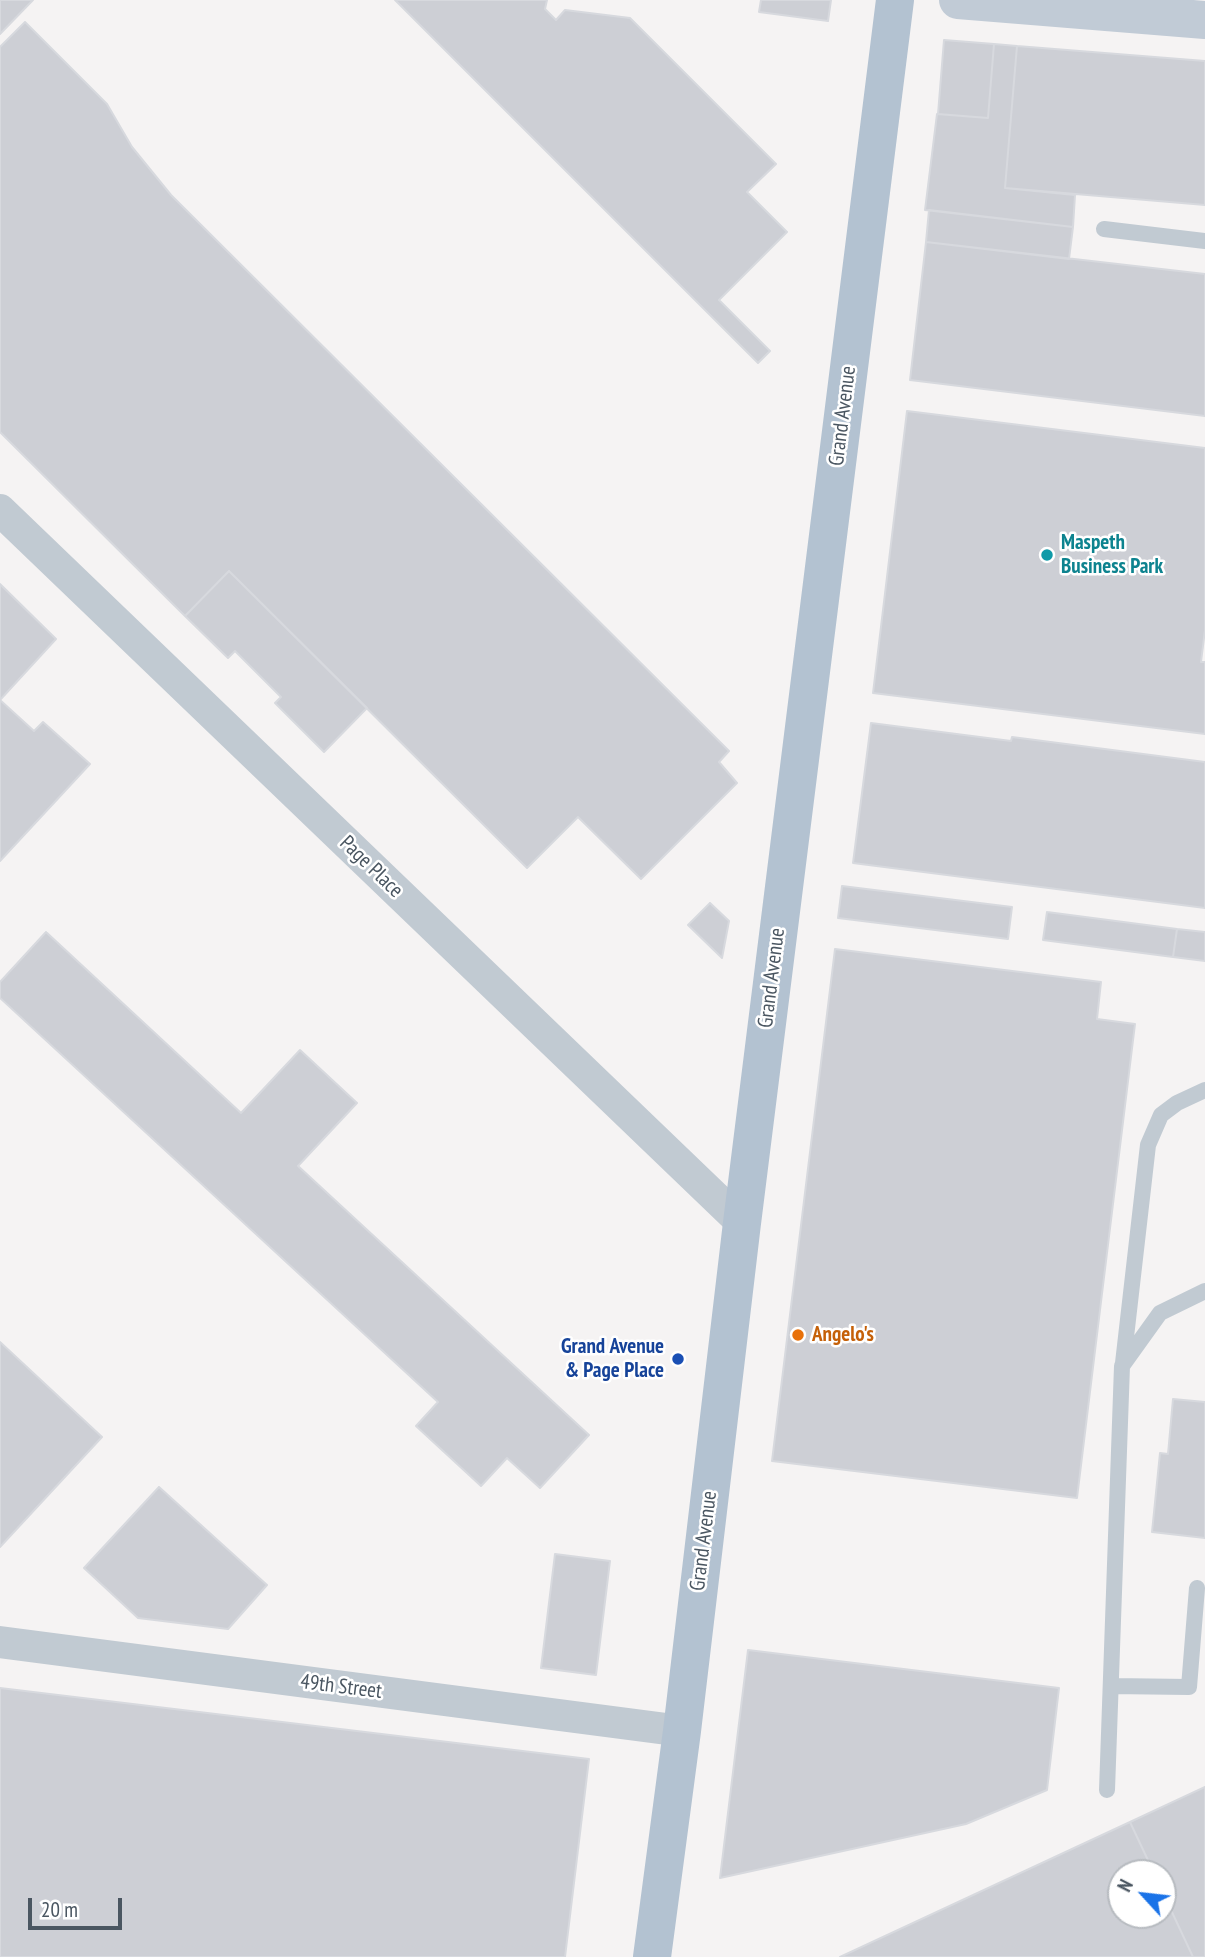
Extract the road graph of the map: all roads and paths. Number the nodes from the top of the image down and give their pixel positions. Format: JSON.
{"nodes":[{"id":1,"x":895,"y":0,"type":"edge"},
{"id":2,"x":958,"y":0,"type":"edge"},
{"id":3,"x":1205,"y":20,"type":"edge"},
{"id":4,"x":1104,"y":229,"type":"dead end"},
{"id":5,"x":1205,"y":242,"type":"edge"},
{"id":6,"x":0,"y":510,"type":"edge"},
{"id":7,"x":1205,"y":1090,"type":"edge"},
{"id":8,"x":742,"y":1223,"type":"junction"},
{"id":9,"x":1205,"y":1291,"type":"edge"},
{"id":10,"x":1122,"y":1366,"type":"junction"},
{"id":11,"x":1196,"y":1588,"type":"dead end"},
{"id":12,"x":0,"y":1643,"type":"edge"},
{"id":13,"x":1111,"y":1686,"type":"junction"},
{"id":14,"x":682,"y":1731,"type":"junction"},
{"id":15,"x":1107,"y":1790,"type":"dead end"},
{"id":16,"x":652,"y":1957,"type":"edge"}],
"edges":[{"from":1,"to":8,"type":"main road","name":"Grand Avenue"},
{"from":2,"to":3,"type":"main road"},
{"from":4,"to":5,"type":"lane"},
{"from":6,"to":8,"type":"street","name":"Page Place"},
{"from":7,"to":10,"type":"lane"},
{"from":8,"to":14,"type":"main road","name":"Grand Avenue"},
{"from":9,"to":10,"type":"lane"},
{"from":10,"to":13,"type":"lane"},
{"from":11,"to":13,"type":"lane"},
{"from":12,"to":14,"type":"street","name":"49th Street"},
{"from":13,"to":15,"type":"lane"},
{"from":14,"to":16,"type":"main road","name":"Grand Avenue"}]}
